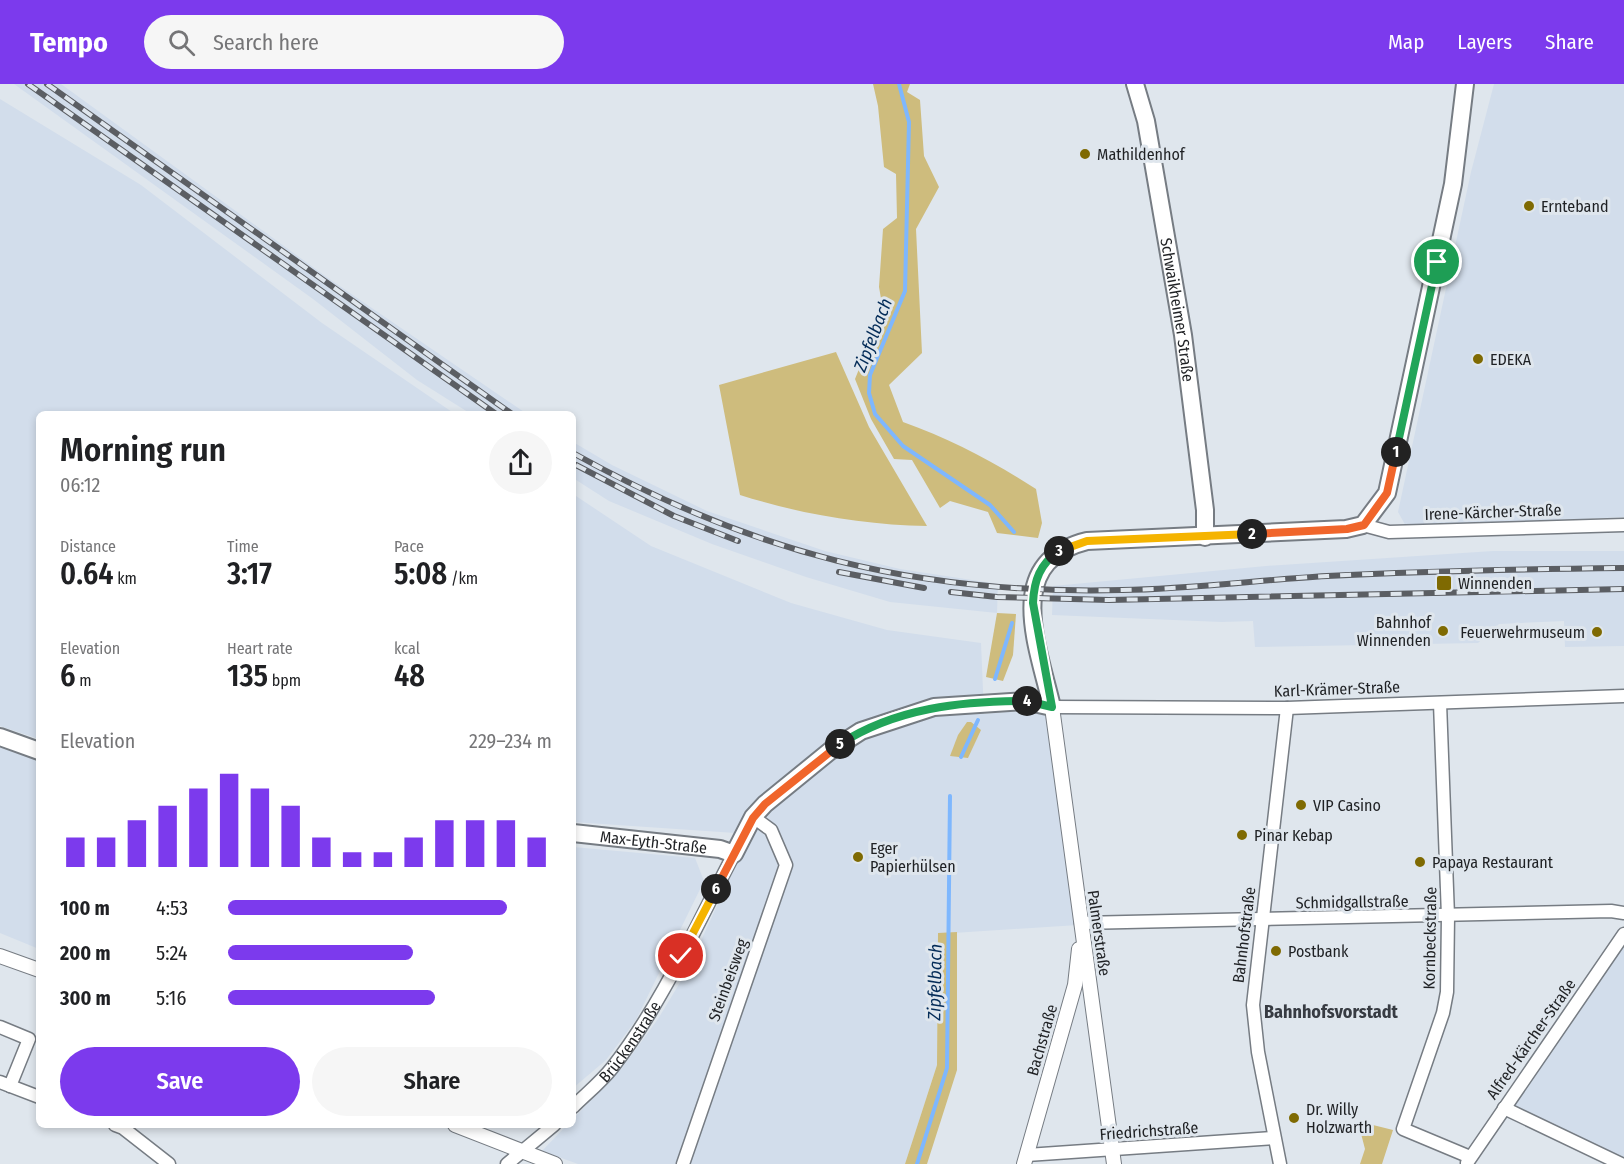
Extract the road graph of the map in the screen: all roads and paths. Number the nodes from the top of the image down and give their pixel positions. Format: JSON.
{"nodes":[{"id":1,"x":1135,"y":84,"type":"edge"},
{"id":2,"x":1465,"y":84,"type":"edge"},
{"id":3,"x":1364,"y":525,"type":"junction"},
{"id":4,"x":1624,"y":525,"type":"edge"},
{"id":5,"x":1205,"y":537,"type":"junction"},
{"id":6,"x":1624,"y":696,"type":"edge"},
{"id":7,"x":1440,"y":703,"type":"junction"},
{"id":8,"x":1052,"y":707,"type":"junction"},
{"id":9,"x":1287,"y":708,"type":"junction"},
{"id":10,"x":0,"y":737,"type":"edge"},
{"id":11,"x":36,"y":750,"type":"edge"},
{"id":12,"x":753,"y":818,"type":"junction"},
{"id":13,"x":576,"y":833,"type":"edge"},
{"id":14,"x":734,"y":854,"type":"junction"},
{"id":15,"x":1624,"y":913,"type":"edge"},
{"id":16,"x":1448,"y":916,"type":"junction"},
{"id":17,"x":1263,"y":920,"type":"junction"},
{"id":18,"x":1081,"y":923,"type":"junction"},
{"id":19,"x":1624,"y":934,"type":"edge"},
{"id":20,"x":0,"y":956,"type":"edge"},
{"id":21,"x":36,"y":969,"type":"edge"},
{"id":22,"x":0,"y":1027,"type":"edge"},
{"id":23,"x":5,"y":1084,"type":"edge"},
{"id":24,"x":36,"y":1096,"type":"edge"},
{"id":25,"x":576,"y":1104,"type":"edge"},
{"id":26,"x":1504,"y":1108,"type":"junction"},
{"id":27,"x":123,"y":1128,"type":"edge"},
{"id":28,"x":462,"y":1128,"type":"edge"},
{"id":29,"x":550,"y":1128,"type":"edge"},
{"id":30,"x":1274,"y":1138,"type":"junction"},
{"id":31,"x":522,"y":1152,"type":"junction"},
{"id":32,"x":1113,"y":1157,"type":"edge"},
{"id":33,"x":1025,"y":1159,"type":"edge"},
{"id":34,"x":1468,"y":1161,"type":"edge"},
{"id":35,"x":169,"y":1164,"type":"edge"},
{"id":36,"x":507,"y":1164,"type":"edge"},
{"id":37,"x":555,"y":1164,"type":"edge"},
{"id":38,"x":683,"y":1164,"type":"edge"},
{"id":39,"x":1280,"y":1164,"type":"edge"},
{"id":40,"x":1621,"y":1164,"type":"edge"}],
"edges":[{"from":1,"to":5,"type":"main road","name":"Schwaikheimer Straße"},
{"from":2,"to":3,"type":"main road"},
{"from":3,"to":4,"type":"street","name":"Irene-Kärcher-Straße"},
{"from":3,"to":5,"type":"main road"},
{"from":5,"to":8,"type":"main road"},
{"from":6,"to":7,"type":"street","name":"Karl-Krämer-Straße"},
{"from":7,"to":9,"type":"street","name":"Karl-Krämer-Straße"},
{"from":7,"to":16,"type":"street","name":"Kornbeckstraße"},
{"from":8,"to":9,"type":"street","name":"Karl-Krämer-Straße"},
{"from":8,"to":12,"type":"main road","name":"Brückenstraße"},
{"from":8,"to":18,"type":"street","name":"Palmerstraße"},
{"from":9,"to":17,"type":"street","name":"Bahnhofstraße"},
{"from":10,"to":11,"type":"main road"},
{"from":12,"to":14,"type":"main road","name":"Brückenstraße"},
{"from":12,"to":38,"type":"street","name":"Steinbeisweg"},
{"from":13,"to":14,"type":"main road","name":"Max-Eyth-Straße"},
{"from":14,"to":25,"type":"street","name":"Brückenstraße"},
{"from":15,"to":16,"type":"street","name":"Schmidgallstraße"},
{"from":16,"to":17,"type":"street","name":"Schmidgallstraße"},
{"from":16,"to":34,"type":"street","name":"Kornbeckstraße"},
{"from":17,"to":18,"type":"street","name":"Schmidgallstraße"},
{"from":17,"to":30,"type":"street","name":"Bahnhofstraße"},
{"from":18,"to":32,"type":"street","name":"Palmerstraße"},
{"from":18,"to":33,"type":"street","name":"Bachstraße"},
{"from":19,"to":26,"type":"street","name":"Alfred-Kärcher-Straße"},
{"from":20,"to":21,"type":"street"},
{"from":22,"to":23,"type":"street"},
{"from":23,"to":24,"type":"street"},
{"from":26,"to":34,"type":"street","name":"Alfred-Kärcher-Straße"},
{"from":26,"to":40,"type":"street"},
{"from":27,"to":35,"type":"street"},
{"from":28,"to":31,"type":"street"},
{"from":29,"to":31,"type":"street"},
{"from":30,"to":32,"type":"street","name":"Friedrichstraße"},
{"from":30,"to":39,"type":"street","name":"Bahnhofstraße"},
{"from":31,"to":36,"type":"street"},
{"from":31,"to":37,"type":"street"},
{"from":32,"to":33,"type":"street","name":"Friedrichstraße"}]}
